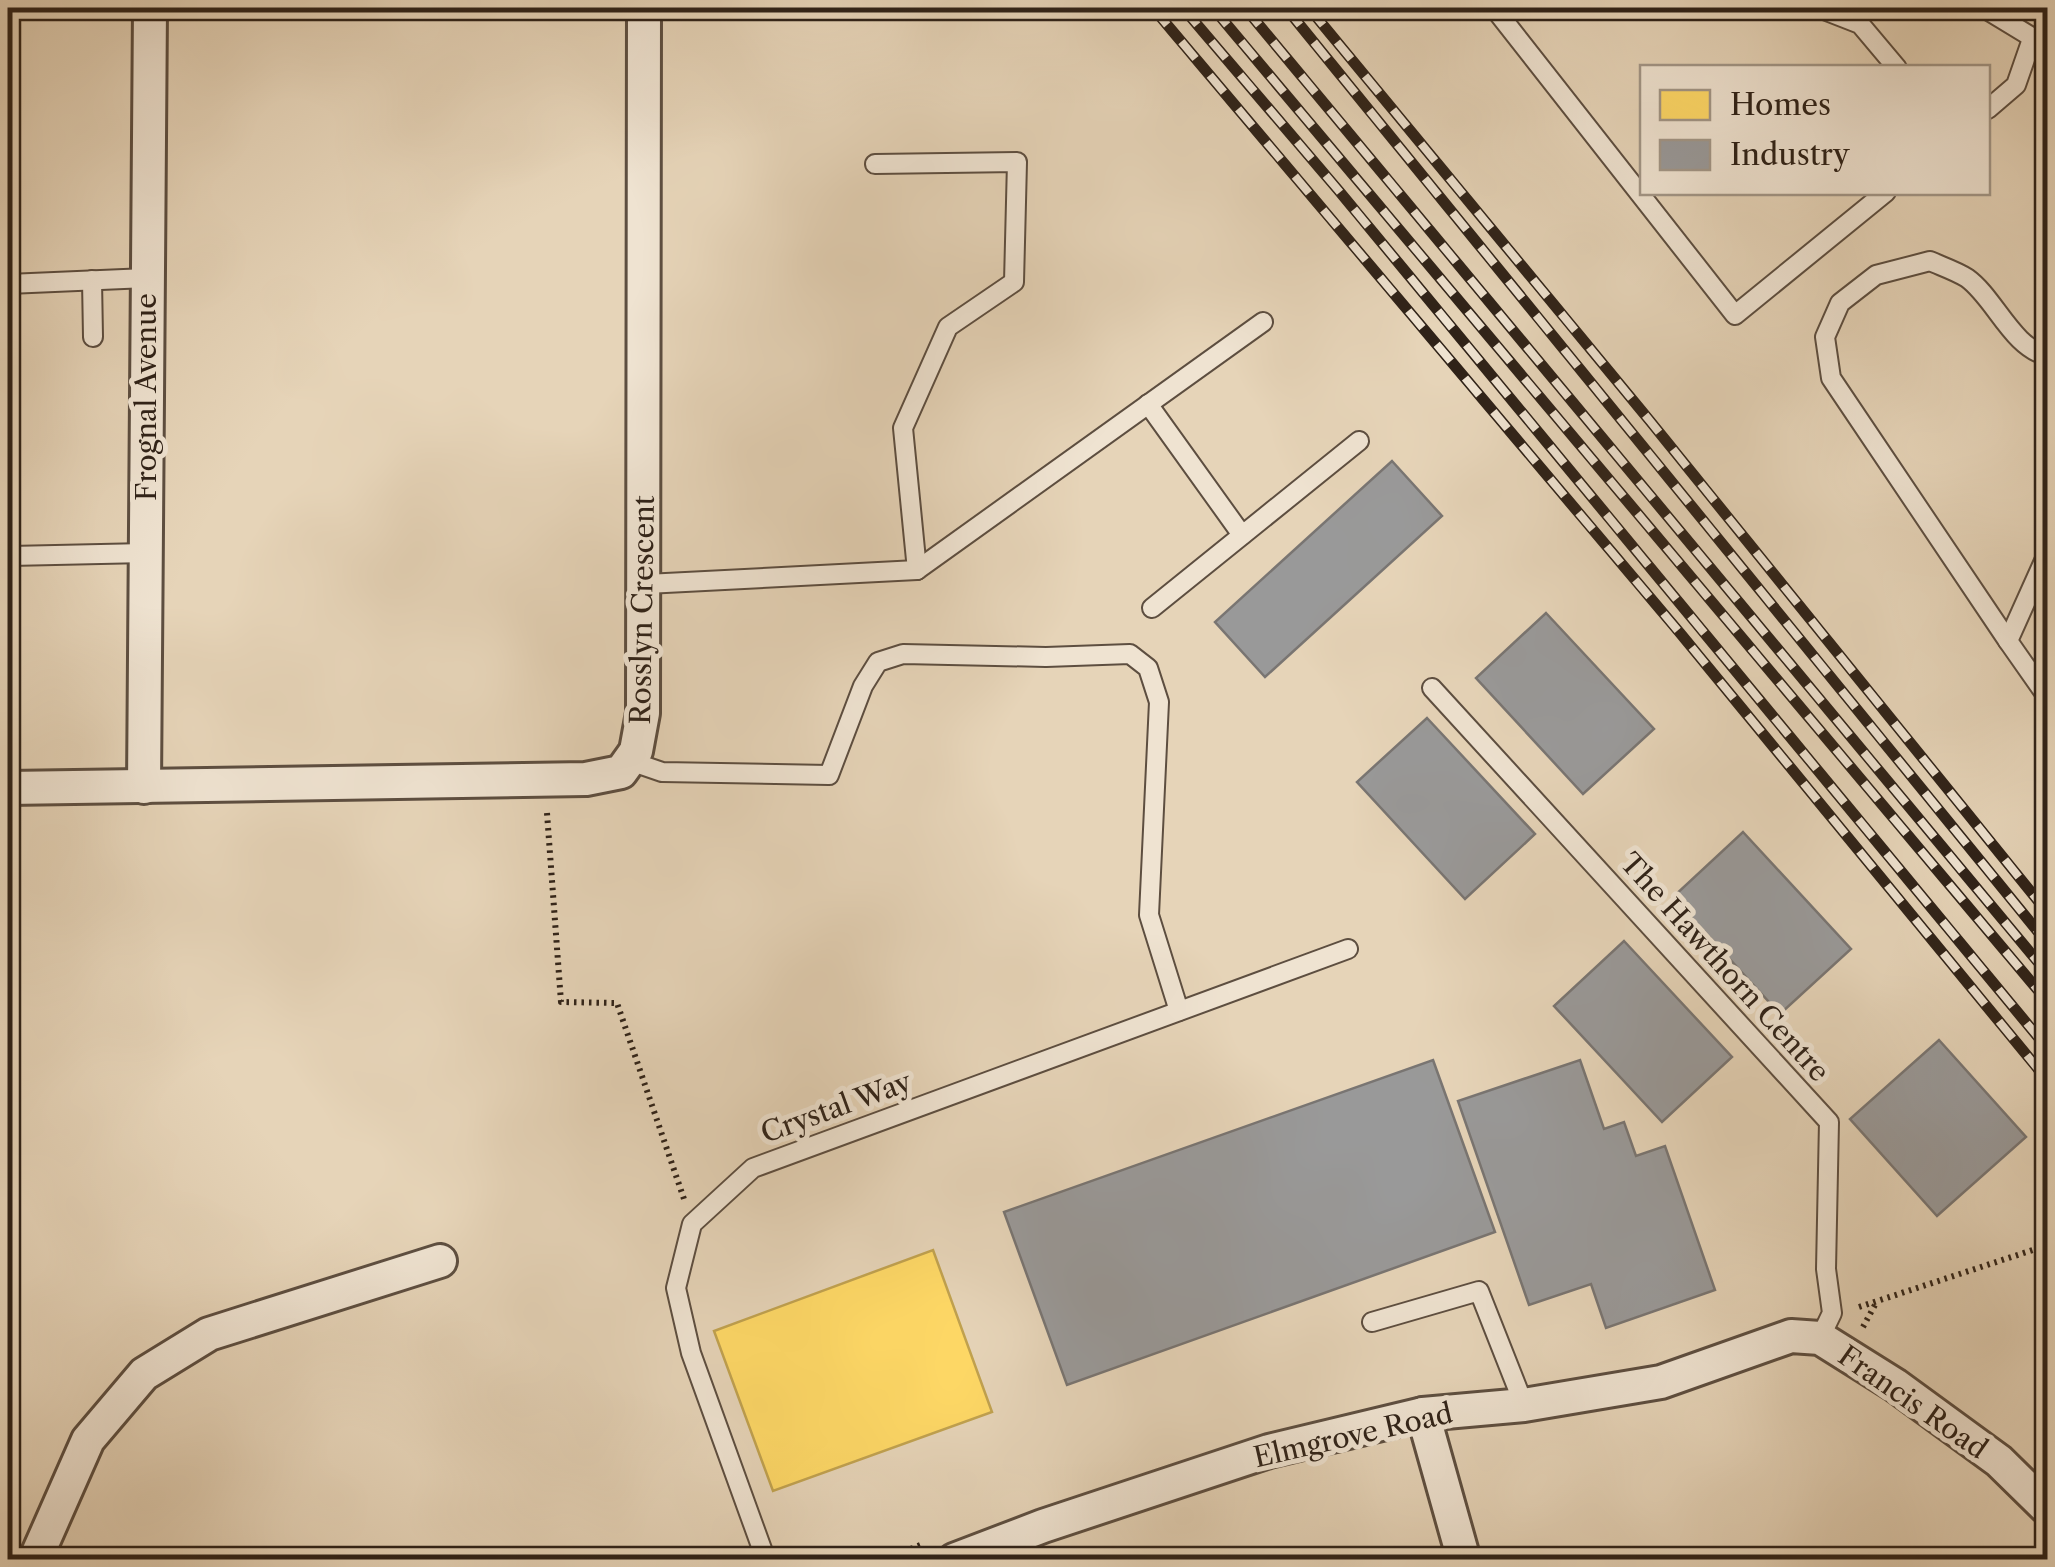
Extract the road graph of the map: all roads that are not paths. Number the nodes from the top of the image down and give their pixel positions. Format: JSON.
{"nodes":[{"id":1,"x":150,"y":8,"type":"edge"},
{"id":2,"x":644,"y":8,"type":"edge"},
{"id":3,"x":1494,"y":8,"type":"edge"},
{"id":4,"x":1819,"y":8,"type":"edge"},
{"id":5,"x":1984,"y":8,"type":"edge"},
{"id":6,"x":2040,"y":43,"type":"edge"},
{"id":7,"x":1894,"y":65,"type":"edge"},
{"id":8,"x":1990,"y":107,"type":"edge"},
{"id":9,"x":875,"y":164,"type":"dead end"},
{"id":10,"x":1640,"y":193,"type":"edge"},
{"id":11,"x":1641,"y":195,"type":"edge"},
{"id":12,"x":1882,"y":195,"type":"edge"},
{"id":13,"x":147,"y":278,"type":"junction"},
{"id":14,"x":92,"y":280,"type":"junction"},
{"id":15,"x":8,"y":284,"type":"edge"},
{"id":16,"x":1262,"y":322,"type":"dead end"},
{"id":17,"x":93,"y":337,"type":"dead end"},
{"id":18,"x":2048,"y":356,"type":"edge"},
{"id":19,"x":1148,"y":404,"type":"junction"},
{"id":20,"x":1358,"y":441,"type":"dead end"},
{"id":21,"x":1242,"y":535,"type":"junction"},
{"id":22,"x":2048,"y":552,"type":"edge"},
{"id":23,"x":146,"y":553,"type":"junction"},
{"id":24,"x":10,"y":556,"type":"dead end"},
{"id":25,"x":917,"y":570,"type":"junction"},
{"id":26,"x":646,"y":584,"type":"junction"},
{"id":27,"x":1152,"y":608,"type":"dead end"},
{"id":28,"x":2008,"y":641,"type":"junction"},
{"id":29,"x":1432,"y":688,"type":"dead end"},
{"id":30,"x":2048,"y":698,"type":"edge"},
{"id":31,"x":630,"y":760,"type":"junction"},
{"id":32,"x":144,"y":787,"type":"junction"},
{"id":33,"x":8,"y":788,"type":"edge"},
{"id":34,"x":1348,"y":949,"type":"dead end"},
{"id":35,"x":1179,"y":1011,"type":"junction"},
{"id":36,"x":440,"y":1261,"type":"dead end"},
{"id":37,"x":1372,"y":1322,"type":"dead end"},
{"id":38,"x":1826,"y":1326,"type":"junction"},
{"id":39,"x":1524,"y":1405,"type":"junction"},
{"id":40,"x":1423,"y":1414,"type":"junction"},
{"id":41,"x":2048,"y":1509,"type":"edge"},
{"id":42,"x":35,"y":1560,"type":"edge"},
{"id":43,"x":766,"y":1560,"type":"edge"},
{"id":44,"x":954,"y":1560,"type":"edge"},
{"id":45,"x":1464,"y":1560,"type":"edge"}],
"edges":[{"from":1,"to":13,"type":"street","name":"Frognal Avenue"},
{"from":2,"to":26,"type":"street","name":"Rosslyn Crescent"},
{"from":3,"to":10,"type":"lane"},
{"from":4,"to":7,"type":"lane"},
{"from":5,"to":6,"type":"lane"},
{"from":6,"to":8,"type":"lane"},
{"from":9,"to":25,"type":"lane"},
{"from":11,"to":12,"type":"lane"},
{"from":13,"to":14,"type":"lane"},
{"from":13,"to":23,"type":"street","name":"Frognal Avenue"},
{"from":14,"to":15,"type":"lane"},
{"from":14,"to":17,"type":"lane"},
{"from":16,"to":19,"type":"lane"},
{"from":18,"to":28,"type":"lane"},
{"from":19,"to":21,"type":"lane"},
{"from":19,"to":25,"type":"lane"},
{"from":20,"to":21,"type":"lane"},
{"from":21,"to":27,"type":"lane"},
{"from":22,"to":28,"type":"lane"},
{"from":23,"to":24,"type":"lane"},
{"from":23,"to":32,"type":"street","name":"Frognal Avenue"},
{"from":25,"to":26,"type":"lane"},
{"from":26,"to":31,"type":"street","name":"Rosslyn Crescent"},
{"from":28,"to":30,"type":"lane"},
{"from":29,"to":38,"type":"lane","name":"The Hawthorn Centre"},
{"from":31,"to":32,"type":"street","name":"Rosslyn Crescent"},
{"from":31,"to":35,"type":"lane"},
{"from":32,"to":33,"type":"street","name":"Rosslyn Crescent"},
{"from":34,"to":35,"type":"lane","name":"Crystal Way"},
{"from":35,"to":43,"type":"lane","name":"Crystal Way"},
{"from":36,"to":42,"type":"street"},
{"from":37,"to":39,"type":"lane"},
{"from":38,"to":39,"type":"street","name":"Elmgrove Road"},
{"from":38,"to":41,"type":"street","name":"Francis Road"},
{"from":39,"to":40,"type":"street","name":"Elmgrove Road"},
{"from":40,"to":44,"type":"street","name":"Elmgrove Road"},
{"from":40,"to":45,"type":"street"}]}
